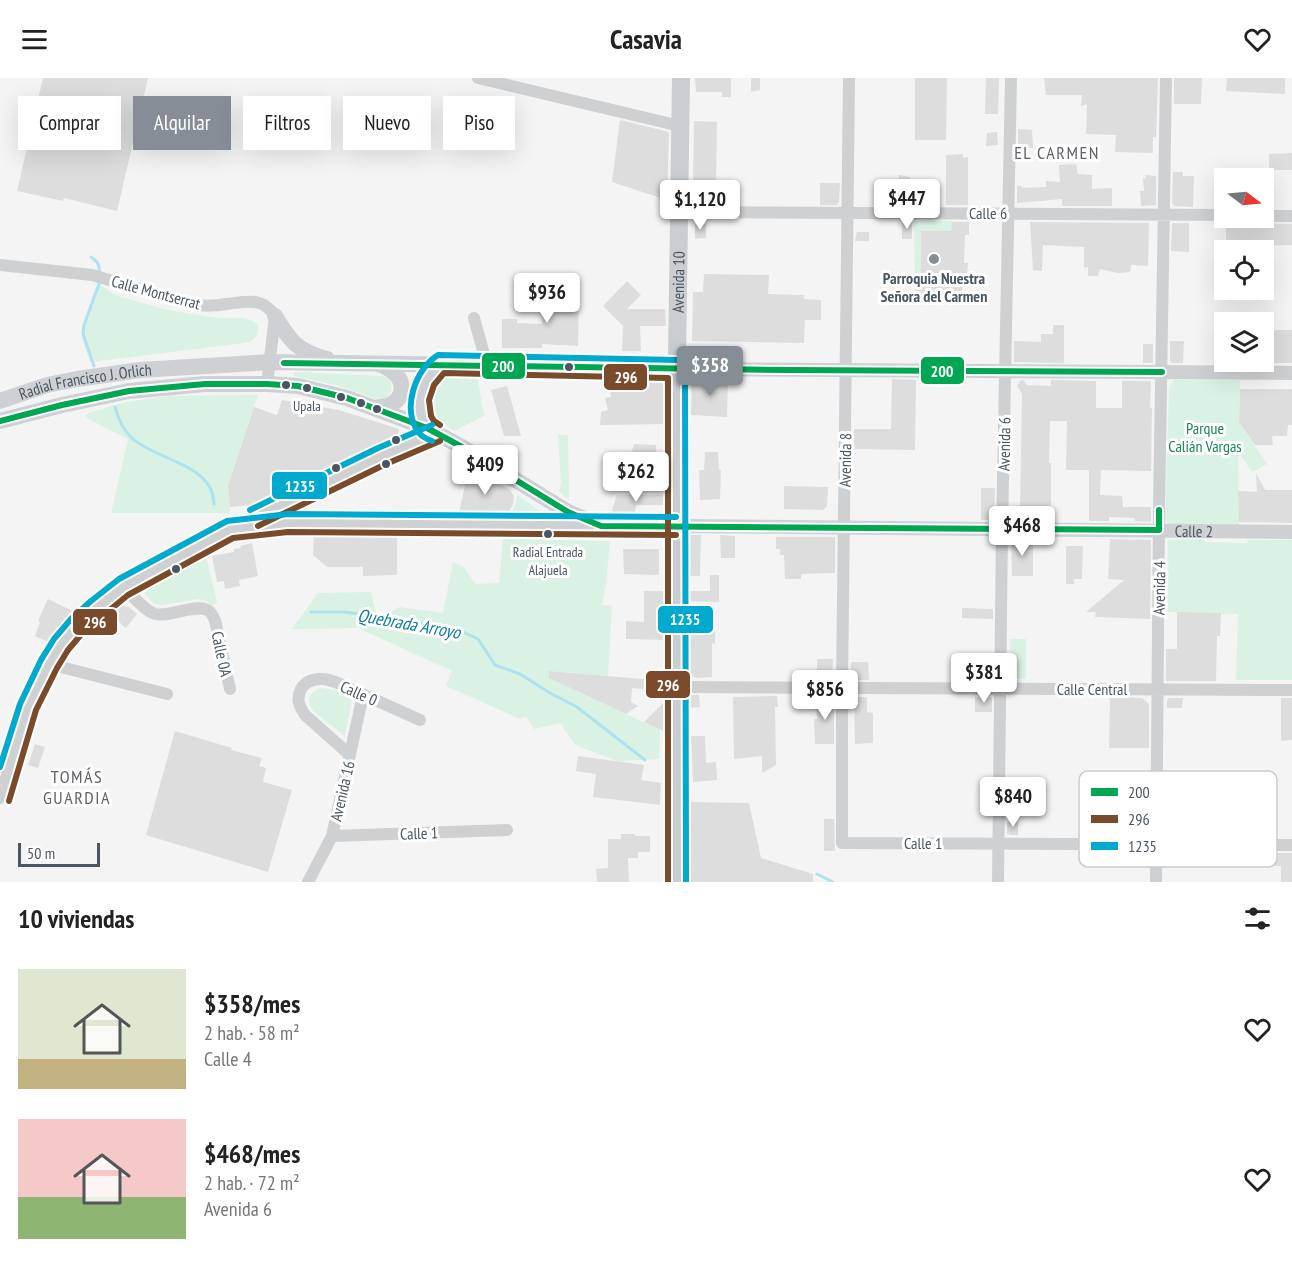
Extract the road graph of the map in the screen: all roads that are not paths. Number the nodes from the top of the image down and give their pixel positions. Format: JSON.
{"nodes":[{"id":1,"x":478,"y":78,"type":"edge"},
{"id":2,"x":681,"y":78,"type":"edge"},
{"id":3,"x":849,"y":78,"type":"edge"},
{"id":4,"x":1011,"y":78,"type":"edge"},
{"id":5,"x":1166,"y":78,"type":"edge"},
{"id":6,"x":680,"y":126,"type":"junction"},
{"id":7,"x":679,"y":212,"type":"junction"},
{"id":8,"x":849,"y":213,"type":"junction"},
{"id":9,"x":1007,"y":214,"type":"junction"},
{"id":10,"x":1164,"y":214,"type":"junction"},
{"id":11,"x":1214,"y":215,"type":"edge"},
{"id":12,"x":1274,"y":216,"type":"edge"},
{"id":13,"x":1292,"y":216,"type":"edge"},
{"id":14,"x":0,"y":265,"type":"edge"},
{"id":15,"x":275,"y":316,"type":"junction"},
{"id":16,"x":474,"y":318,"type":"dead end"},
{"id":17,"x":269,"y":362,"type":"junction"},
{"id":18,"x":348,"y":364,"type":"junction"},
{"id":19,"x":380,"y":364,"type":"junction"},
{"id":20,"x":440,"y":364,"type":"junction"},
{"id":21,"x":487,"y":365,"type":"junction"},
{"id":22,"x":677,"y":369,"type":"junction"},
{"id":23,"x":846,"y":370,"type":"junction"},
{"id":24,"x":1005,"y":371,"type":"junction"},
{"id":25,"x":1162,"y":372,"type":"junction"},
{"id":26,"x":1292,"y":373,"type":"edge"},
{"id":27,"x":267,"y":384,"type":"junction"},
{"id":28,"x":47,"y":386,"type":"junction"},
{"id":29,"x":0,"y":394,"type":"edge"},
{"id":30,"x":0,"y":401,"type":"edge"},
{"id":31,"x":375,"y":408,"type":"junction"},
{"id":32,"x":0,"y":421,"type":"edge"},
{"id":33,"x":432,"y":431,"type":"junction"},
{"id":34,"x":285,"y":503,"type":"junction"},
{"id":35,"x":288,"y":523,"type":"junction"},
{"id":36,"x":601,"y":526,"type":"junction"},
{"id":37,"x":676,"y":526,"type":"junction"},
{"id":38,"x":844,"y":527,"type":"junction"},
{"id":39,"x":231,"y":529,"type":"junction"},
{"id":40,"x":1002,"y":529,"type":"junction"},
{"id":41,"x":1159,"y":530,"type":"junction"},
{"id":42,"x":1292,"y":532,"type":"edge"},
{"id":43,"x":123,"y":587,"type":"junction"},
{"id":44,"x":49,"y":664,"type":"junction"},
{"id":45,"x":676,"y":687,"type":"junction"},
{"id":46,"x":842,"y":687,"type":"junction"},
{"id":47,"x":1000,"y":688,"type":"junction"},
{"id":48,"x":230,"y":689,"type":"dead end"},
{"id":49,"x":1158,"y":689,"type":"junction"},
{"id":50,"x":1292,"y":690,"type":"edge"},
{"id":51,"x":167,"y":694,"type":"dead end"},
{"id":52,"x":363,"y":695,"type":"junction"},
{"id":53,"x":420,"y":720,"type":"dead end"},
{"id":54,"x":350,"y":755,"type":"junction"},
{"id":55,"x":1157,"y":771,"type":"edge"},
{"id":56,"x":0,"y":798,"type":"edge"},
{"id":57,"x":507,"y":830,"type":"dead end"},
{"id":58,"x":332,"y":837,"type":"junction"},
{"id":59,"x":842,"y":843,"type":"joint"},
{"id":60,"x":999,"y":843,"type":"junction"},
{"id":61,"x":1079,"y":844,"type":"edge"},
{"id":62,"x":1277,"y":845,"type":"edge"},
{"id":63,"x":1292,"y":845,"type":"edge"},
{"id":64,"x":1156,"y":867,"type":"edge"},
{"id":65,"x":308,"y":882,"type":"edge"},
{"id":66,"x":676,"y":882,"type":"edge"},
{"id":67,"x":998,"y":882,"type":"edge"},
{"id":68,"x":1156,"y":882,"type":"edge"}],
"edges":[{"from":1,"to":6,"type":"street"},
{"from":2,"to":6,"type":"main road","name":"Avenida 10"},
{"from":3,"to":8,"type":"street","name":"Avenida 8"},
{"from":4,"to":9,"type":"street","name":"Avenida 6"},
{"from":5,"to":10,"type":"street","name":"Avenida 4"},
{"from":6,"to":7,"type":"main road","name":"Avenida 10"},
{"from":7,"to":8,"type":"street","name":"Calle 6"},
{"from":7,"to":22,"type":"main road","name":"Avenida 10"},
{"from":8,"to":9,"type":"street","name":"Calle 6"},
{"from":8,"to":23,"type":"street","name":"Avenida 8"},
{"from":9,"to":10,"type":"street","name":"Calle 6"},
{"from":9,"to":24,"type":"street","name":"Avenida 6"},
{"from":10,"to":11,"type":"street","name":"Calle 6"},
{"from":10,"to":25,"type":"street","name":"Avenida 4"},
{"from":12,"to":13,"type":"street"},
{"from":14,"to":15,"type":"street","name":"Calle Montserrat"},
{"from":15,"to":17,"type":"street"},
{"from":15,"to":18,"type":"main road"},
{"from":16,"to":21,"type":"street"},
{"from":17,"to":18,"type":"main road","name":"Radial Francisco J. Orlich"},
{"from":17,"to":27,"type":"street"},
{"from":17,"to":28,"type":"main road","name":"Radial Francisco J. Orlich"},
{"from":18,"to":19,"type":"main road","name":"Radial Francisco J. Orlich"},
{"from":19,"to":20,"type":"main road","name":"Radial Francisco J. Orlich"},
{"from":19,"to":31,"type":"main road"},
{"from":20,"to":21,"type":"main road","name":"Radial Francisco J. Orlich"},
{"from":20,"to":33,"type":"main road"},
{"from":21,"to":22,"type":"main road","name":"Radial Francisco J. Orlich"},
{"from":22,"to":23,"type":"street"},
{"from":22,"to":37,"type":"main road","name":"Avenida 10"},
{"from":23,"to":24,"type":"street"},
{"from":23,"to":38,"type":"street","name":"Avenida 8"},
{"from":24,"to":25,"type":"street"},
{"from":24,"to":40,"type":"street","name":"Avenida 6"},
{"from":25,"to":26,"type":"street"},
{"from":25,"to":41,"type":"street","name":"Avenida 4"},
{"from":27,"to":31,"type":"main road","name":"Radial Francisco J. Orlich"},
{"from":27,"to":32,"type":"main road","name":"Radial Francisco J. Orlich"},
{"from":28,"to":29,"type":"main road"},
{"from":28,"to":30,"type":"main road","name":"Radial Francisco J. Orlich"},
{"from":31,"to":33,"type":"main road","name":"Radial Francisco J. Orlich"},
{"from":33,"to":34,"type":"street"},
{"from":33,"to":36,"type":"main road","name":"Radial Francisco J. Orlich"},
{"from":34,"to":35,"type":"street"},
{"from":34,"to":39,"type":"street"},
{"from":35,"to":36,"type":"street","name":"Calle 2"},
{"from":35,"to":39,"type":"street","name":"Calle 2"},
{"from":36,"to":37,"type":"main road","name":"Calle 2"},
{"from":37,"to":38,"type":"street","name":"Calle 2"},
{"from":37,"to":45,"type":"main road","name":"Avenida 10"},
{"from":38,"to":40,"type":"street","name":"Calle 2"},
{"from":38,"to":46,"type":"street","name":"Avenida 8"},
{"from":39,"to":43,"type":"street"},
{"from":40,"to":41,"type":"street","name":"Calle 2"},
{"from":40,"to":47,"type":"street","name":"Avenida 6"},
{"from":41,"to":42,"type":"street","name":"Calle 2"},
{"from":41,"to":49,"type":"street","name":"Avenida 4"},
{"from":43,"to":44,"type":"street"},
{"from":43,"to":48,"type":"street","name":"Calle 0A"},
{"from":44,"to":51,"type":"street"},
{"from":44,"to":56,"type":"street"},
{"from":45,"to":46,"type":"street","name":"Calle Central"},
{"from":45,"to":66,"type":"main road","name":"Avenida 10"},
{"from":46,"to":47,"type":"street","name":"Calle Central"},
{"from":46,"to":59,"type":"street","name":"Avenida 8"},
{"from":47,"to":49,"type":"street","name":"Calle Central"},
{"from":47,"to":60,"type":"street","name":"Avenida 6"},
{"from":49,"to":50,"type":"street","name":"Calle Central"},
{"from":49,"to":55,"type":"street","name":"Avenida 4"},
{"from":52,"to":53,"type":"street","name":"Calle 0"},
{"from":52,"to":54,"type":"street","name":"Avenida 16"},
{"from":52,"to":54,"type":"street","name":"Calle 0"},
{"from":54,"to":58,"type":"street","name":"Avenida 16"},
{"from":57,"to":58,"type":"street","name":"Calle 1"},
{"from":58,"to":65,"type":"street","name":"Avenida 16"},
{"from":59,"to":60,"type":"street","name":"Calle 1"},
{"from":60,"to":61,"type":"street","name":"Calle 1"},
{"from":60,"to":67,"type":"street","name":"Avenida 6"},
{"from":62,"to":63,"type":"street","name":"Calle 1"},
{"from":64,"to":68,"type":"street","name":"Avenida 4"}]}
